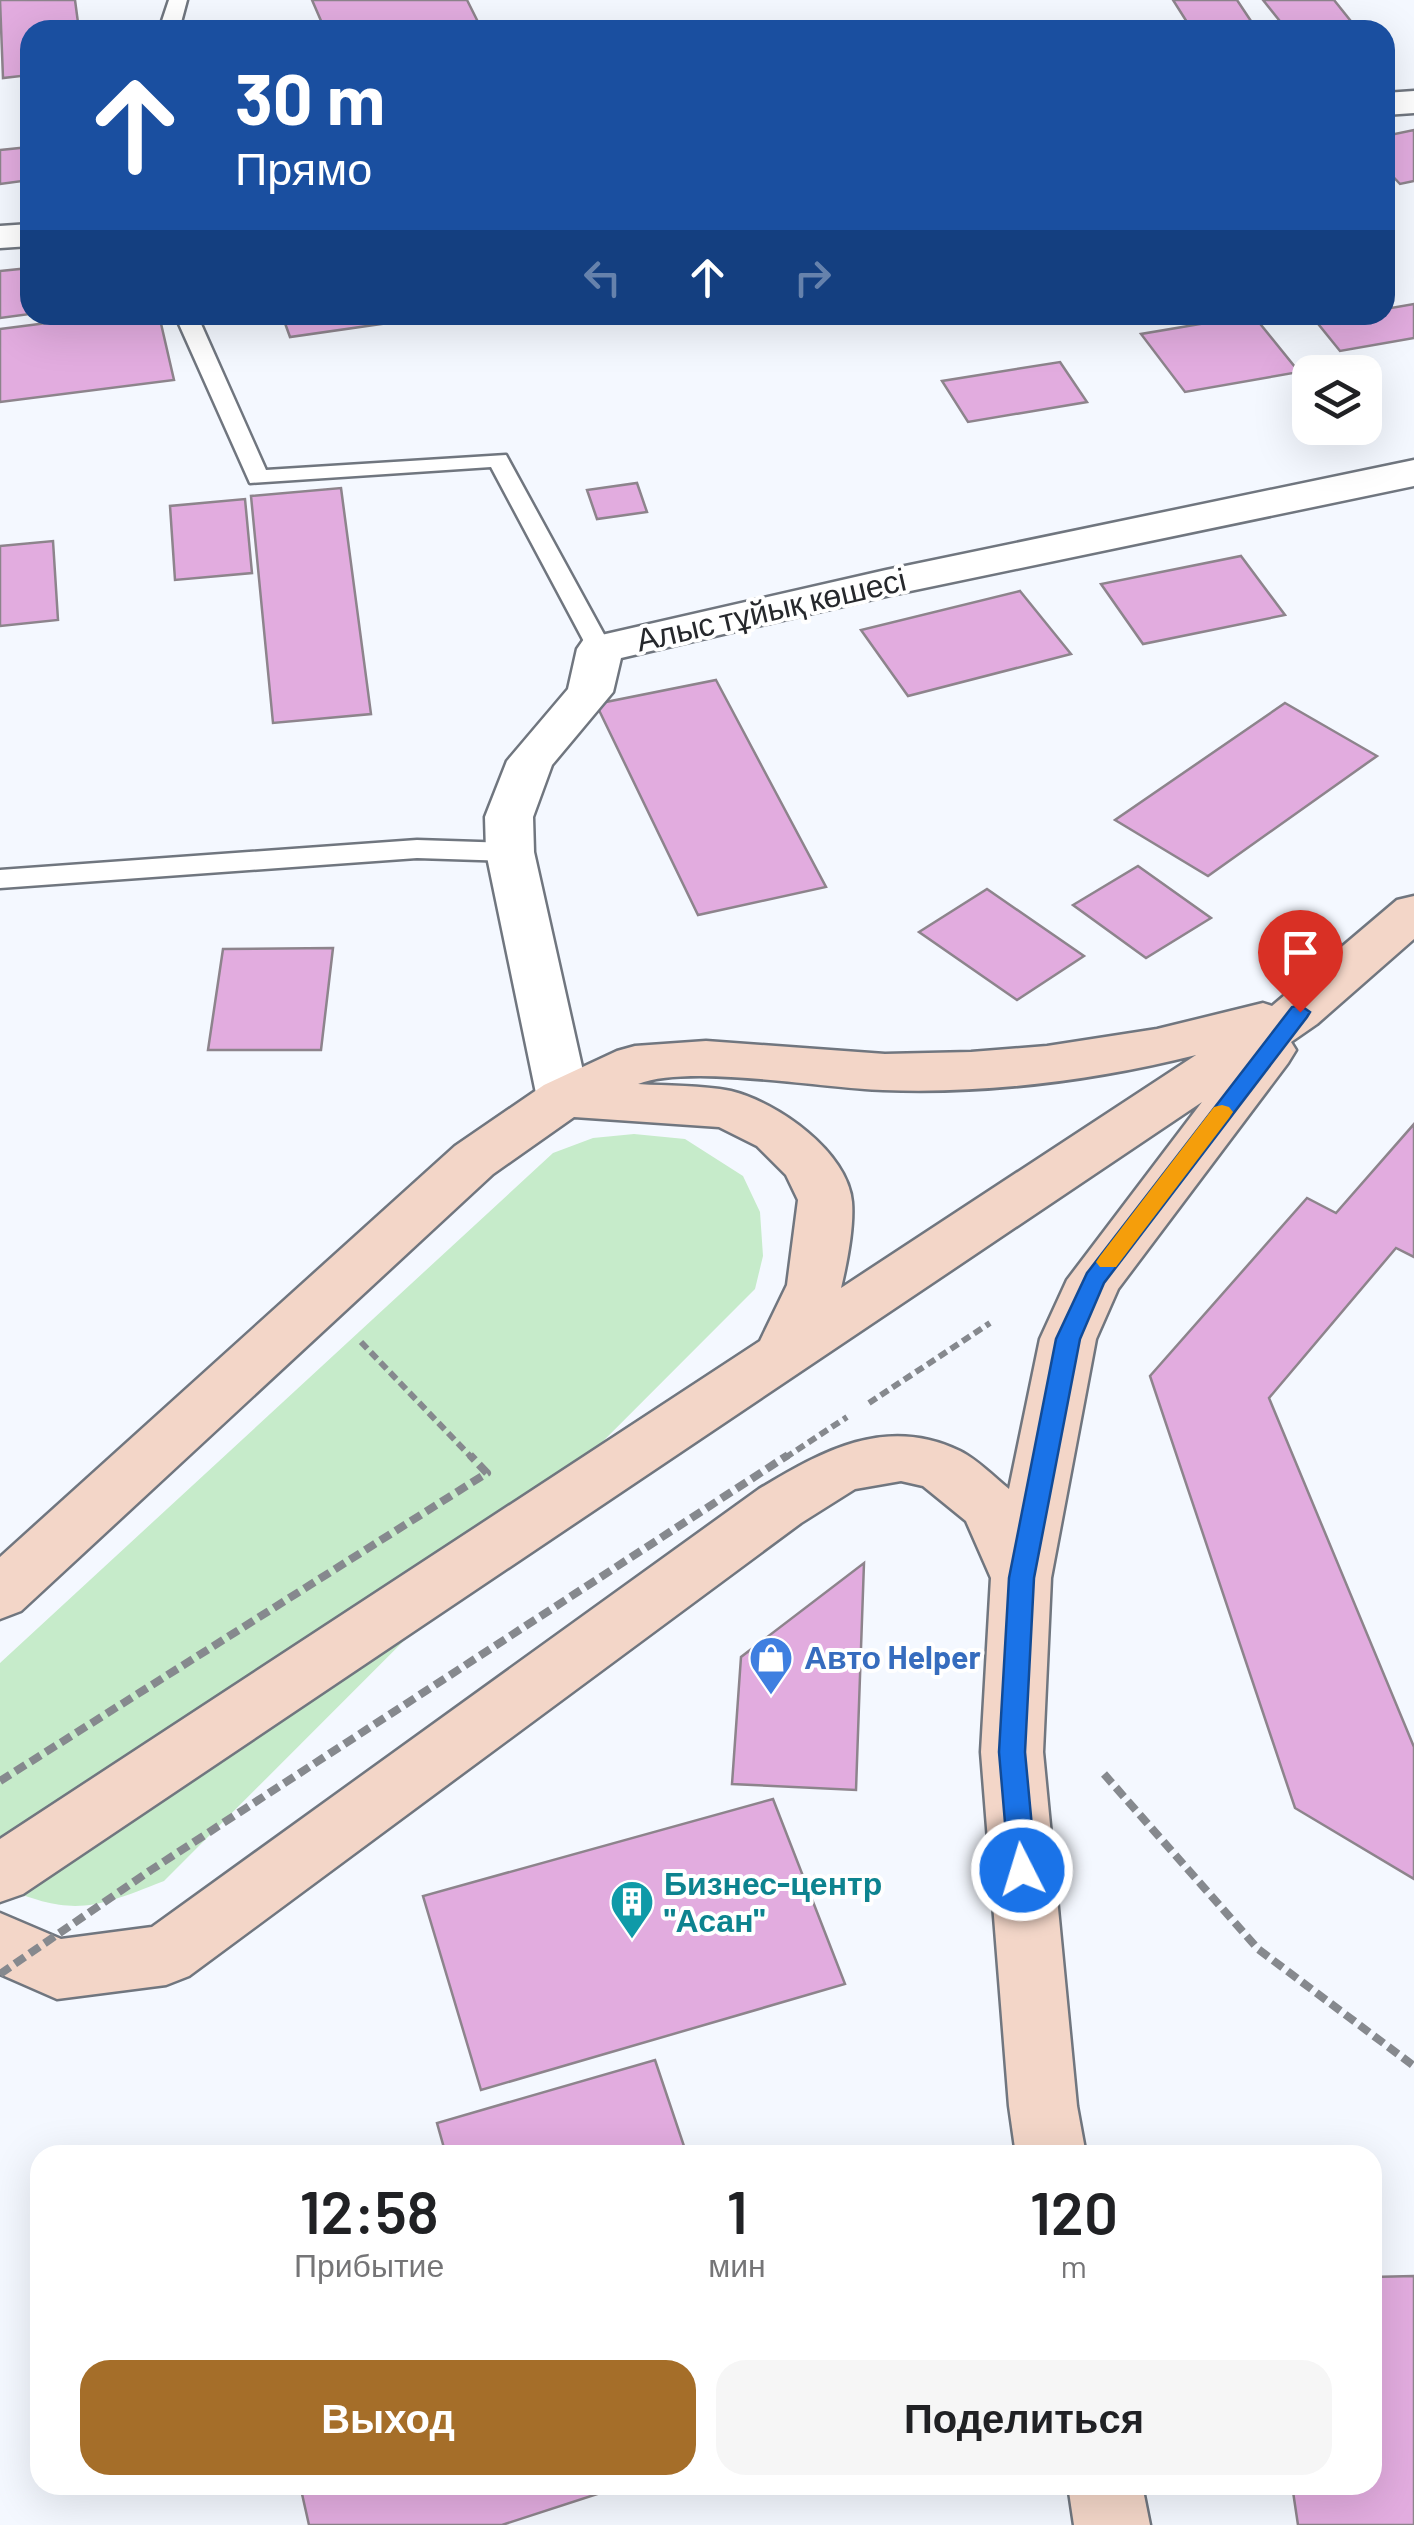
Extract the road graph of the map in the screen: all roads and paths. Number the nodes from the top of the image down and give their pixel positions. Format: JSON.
{"nodes":[{"id":1,"x":190,"y":325,"type":"edge"},
{"id":2,"x":1414,"y":473,"type":"edge"},
{"id":3,"x":600,"y":649,"type":"junction"},
{"id":4,"x":510,"y":852,"type":"junction"},
{"id":5,"x":0,"y":879,"type":"edge"},
{"id":6,"x":1414,"y":912,"type":"edge"},
{"id":7,"x":1300,"y":1012,"type":"junction"},
{"id":8,"x":563,"y":1098,"type":"junction"},
{"id":9,"x":320,"y":1299,"type":"junction"},
{"id":10,"x":990,"y":1323,"type":"dead end"},
{"id":11,"x":780,"y":1357,"type":"junction"},
{"id":12,"x":1021,"y":1578,"type":"junction"},
{"id":13,"x":0,"y":1594,"type":"edge"},
{"id":14,"x":1104,"y":1774,"type":"dead end"},
{"id":15,"x":0,"y":1781,"type":"edge"},
{"id":16,"x":0,"y":1874,"type":"edge"},
{"id":17,"x":0,"y":1942,"type":"edge"},
{"id":18,"x":0,"y":1974,"type":"edge"},
{"id":19,"x":1414,"y":2066,"type":"edge"},
{"id":20,"x":1049,"y":2145,"type":"edge"},
{"id":21,"x":1108,"y":2495,"type":"edge"},
{"id":22,"x":1112,"y":2525,"type":"edge"}],
"edges":[{"from":1,"to":3,"type":"lane"},
{"from":2,"to":3,"type":"street","name":"Алыс тұйық көшесі"},
{"from":3,"to":4,"type":"street","name":"Алыс тұйық көшесі"},
{"from":4,"to":5,"type":"lane"},
{"from":4,"to":8,"type":"street","name":"Алыс тұйық көшесі"},
{"from":6,"to":7,"type":"street"},
{"from":7,"to":8,"type":"street"},
{"from":7,"to":11,"type":"street"},
{"from":7,"to":12,"type":"street"},
{"from":8,"to":9,"type":"street"},
{"from":8,"to":11,"type":"street"},
{"from":9,"to":13,"type":"street"},
{"from":9,"to":15,"type":"path"},
{"from":10,"to":18,"type":"path","bridge":true},
{"from":11,"to":16,"type":"street"},
{"from":12,"to":17,"type":"street"},
{"from":12,"to":20,"type":"street"},
{"from":14,"to":19,"type":"path"},
{"from":21,"to":22,"type":"street"}]}
